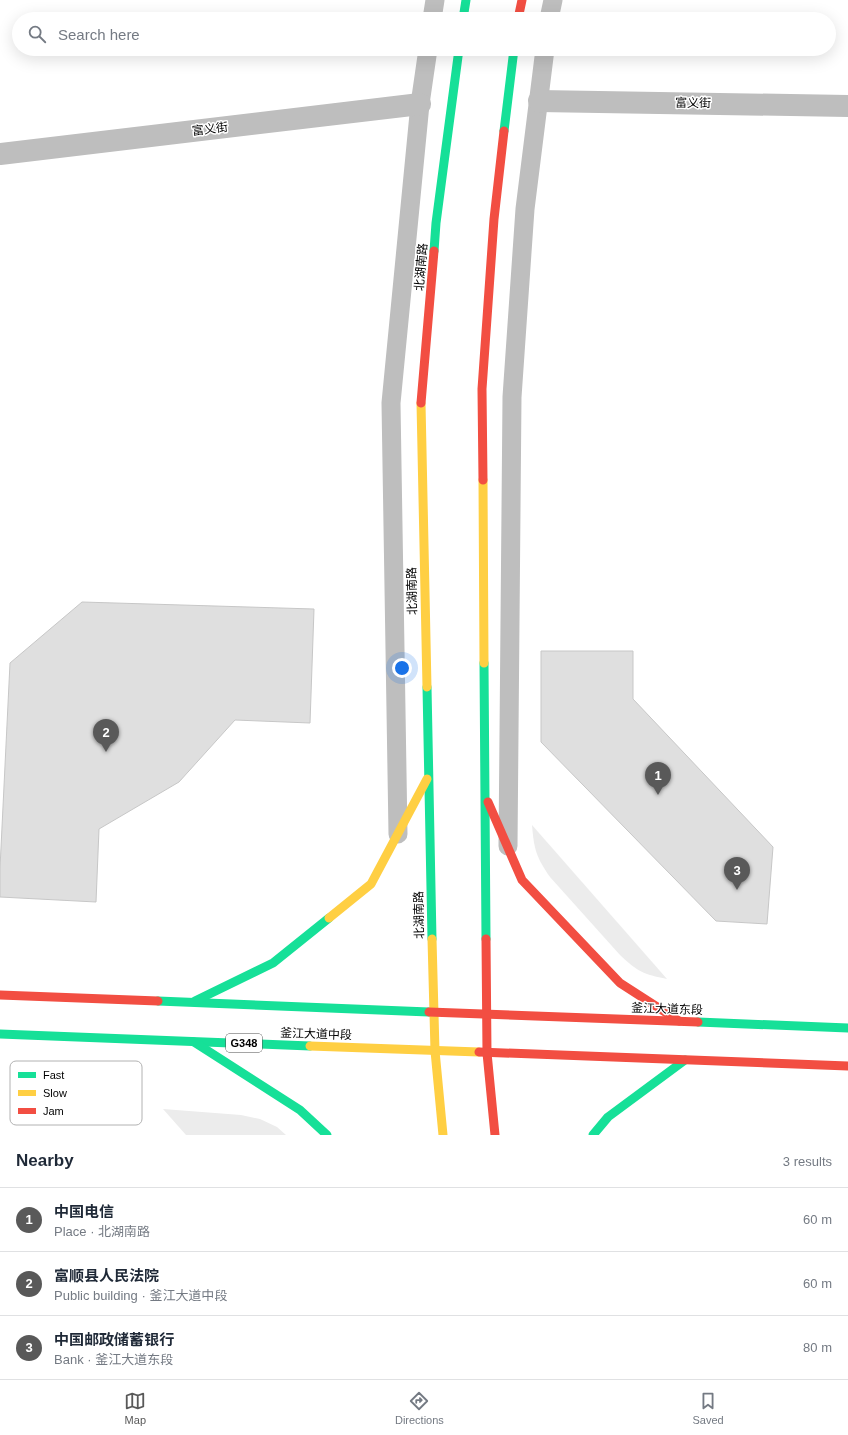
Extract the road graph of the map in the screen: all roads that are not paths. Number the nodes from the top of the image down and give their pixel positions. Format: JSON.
{"nodes":[{"id":1,"x":435,"y":0,"type":"edge"},
{"id":2,"x":466,"y":0,"type":"edge"},
{"id":3,"x":522,"y":0,"type":"edge"},
{"id":4,"x":553,"y":0,"type":"edge"},
{"id":5,"x":433,"y":12,"type":"edge"},
{"id":6,"x":464,"y":12,"type":"edge"},
{"id":7,"x":519,"y":12,"type":"edge"},
{"id":8,"x":550,"y":12,"type":"edge"},
{"id":9,"x":427,"y":56,"type":"edge"},
{"id":10,"x":458,"y":56,"type":"edge"},
{"id":11,"x":513,"y":56,"type":"edge"},
{"id":12,"x":544,"y":56,"type":"edge"},
{"id":13,"x":539,"y":101,"type":"junction"},
{"id":14,"x":420,"y":104,"type":"junction"},
{"id":15,"x":848,"y":106,"type":"edge"},
{"id":16,"x":0,"y":154,"type":"edge"},
{"id":17,"x":428,"y":778,"type":"junction"},
{"id":18,"x":484,"y":793,"type":"junction"},
{"id":19,"x":398,"y":834,"type":"junction"},
{"id":20,"x":508,"y":848,"type":"junction"},
{"id":21,"x":0,"y":995,"type":"edge"},
{"id":22,"x":191,"y":1002,"type":"junction"},
{"id":23,"x":433,"y":1012,"type":"junction"},
{"id":24,"x":486,"y":1014,"type":"junction"},
{"id":25,"x":680,"y":1022,"type":"junction"},
{"id":26,"x":848,"y":1028,"type":"edge"},
{"id":27,"x":0,"y":1034,"type":"edge"},
{"id":28,"x":193,"y":1041,"type":"junction"},
{"id":29,"x":434,"y":1050,"type":"junction"},
{"id":30,"x":488,"y":1053,"type":"junction"},
{"id":31,"x":685,"y":1060,"type":"junction"},
{"id":32,"x":848,"y":1066,"type":"edge"},
{"id":33,"x":328,"y":1135,"type":"edge"},
{"id":34,"x":443,"y":1135,"type":"edge"},
{"id":35,"x":495,"y":1135,"type":"edge"},
{"id":36,"x":593,"y":1135,"type":"edge"}],
"edges":[{"from":1,"to":5,"type":"lane"},
{"from":2,"to":6,"type":"main road"},
{"from":3,"to":7,"type":"main road"},
{"from":4,"to":8,"type":"lane"},
{"from":9,"to":14,"type":"lane"},
{"from":10,"to":17,"type":"main road","name":"北湖南路"},
{"from":11,"to":18,"type":"main road"},
{"from":12,"to":13,"type":"lane"},
{"from":13,"to":15,"type":"street","name":"富义街"},
{"from":13,"to":20,"type":"lane"},
{"from":14,"to":16,"type":"street","name":"富义街"},
{"from":14,"to":19,"type":"lane"},
{"from":17,"to":19,"type":"main road"},
{"from":17,"to":23,"type":"main road","name":"北湖南路"},
{"from":18,"to":20,"type":"main road"},
{"from":18,"to":24,"type":"main road"},
{"from":19,"to":22,"type":"main road"},
{"from":20,"to":25,"type":"main road"},
{"from":21,"to":22,"type":"main road"},
{"from":22,"to":23,"type":"main road"},
{"from":23,"to":24,"type":"main road"},
{"from":23,"to":29,"type":"main road","name":"北湖南路"},
{"from":24,"to":25,"type":"main road","name":"釜江大道东段"},
{"from":24,"to":30,"type":"main road"},
{"from":25,"to":26,"type":"main road","name":"釜江大道东段"},
{"from":27,"to":28,"type":"main road","name":"釜江大道中段","number":"G348"},
{"from":28,"to":29,"type":"main road","name":"釜江大道中段","number":"G348"},
{"from":28,"to":33,"type":"main road"},
{"from":29,"to":30,"type":"main road","name":"釜江大道中段","number":"G348"},
{"from":29,"to":34,"type":"main road","name":"北湖南路"},
{"from":30,"to":31,"type":"main road"},
{"from":30,"to":35,"type":"main road"},
{"from":31,"to":32,"type":"main road"},
{"from":31,"to":36,"type":"main road"}]}
